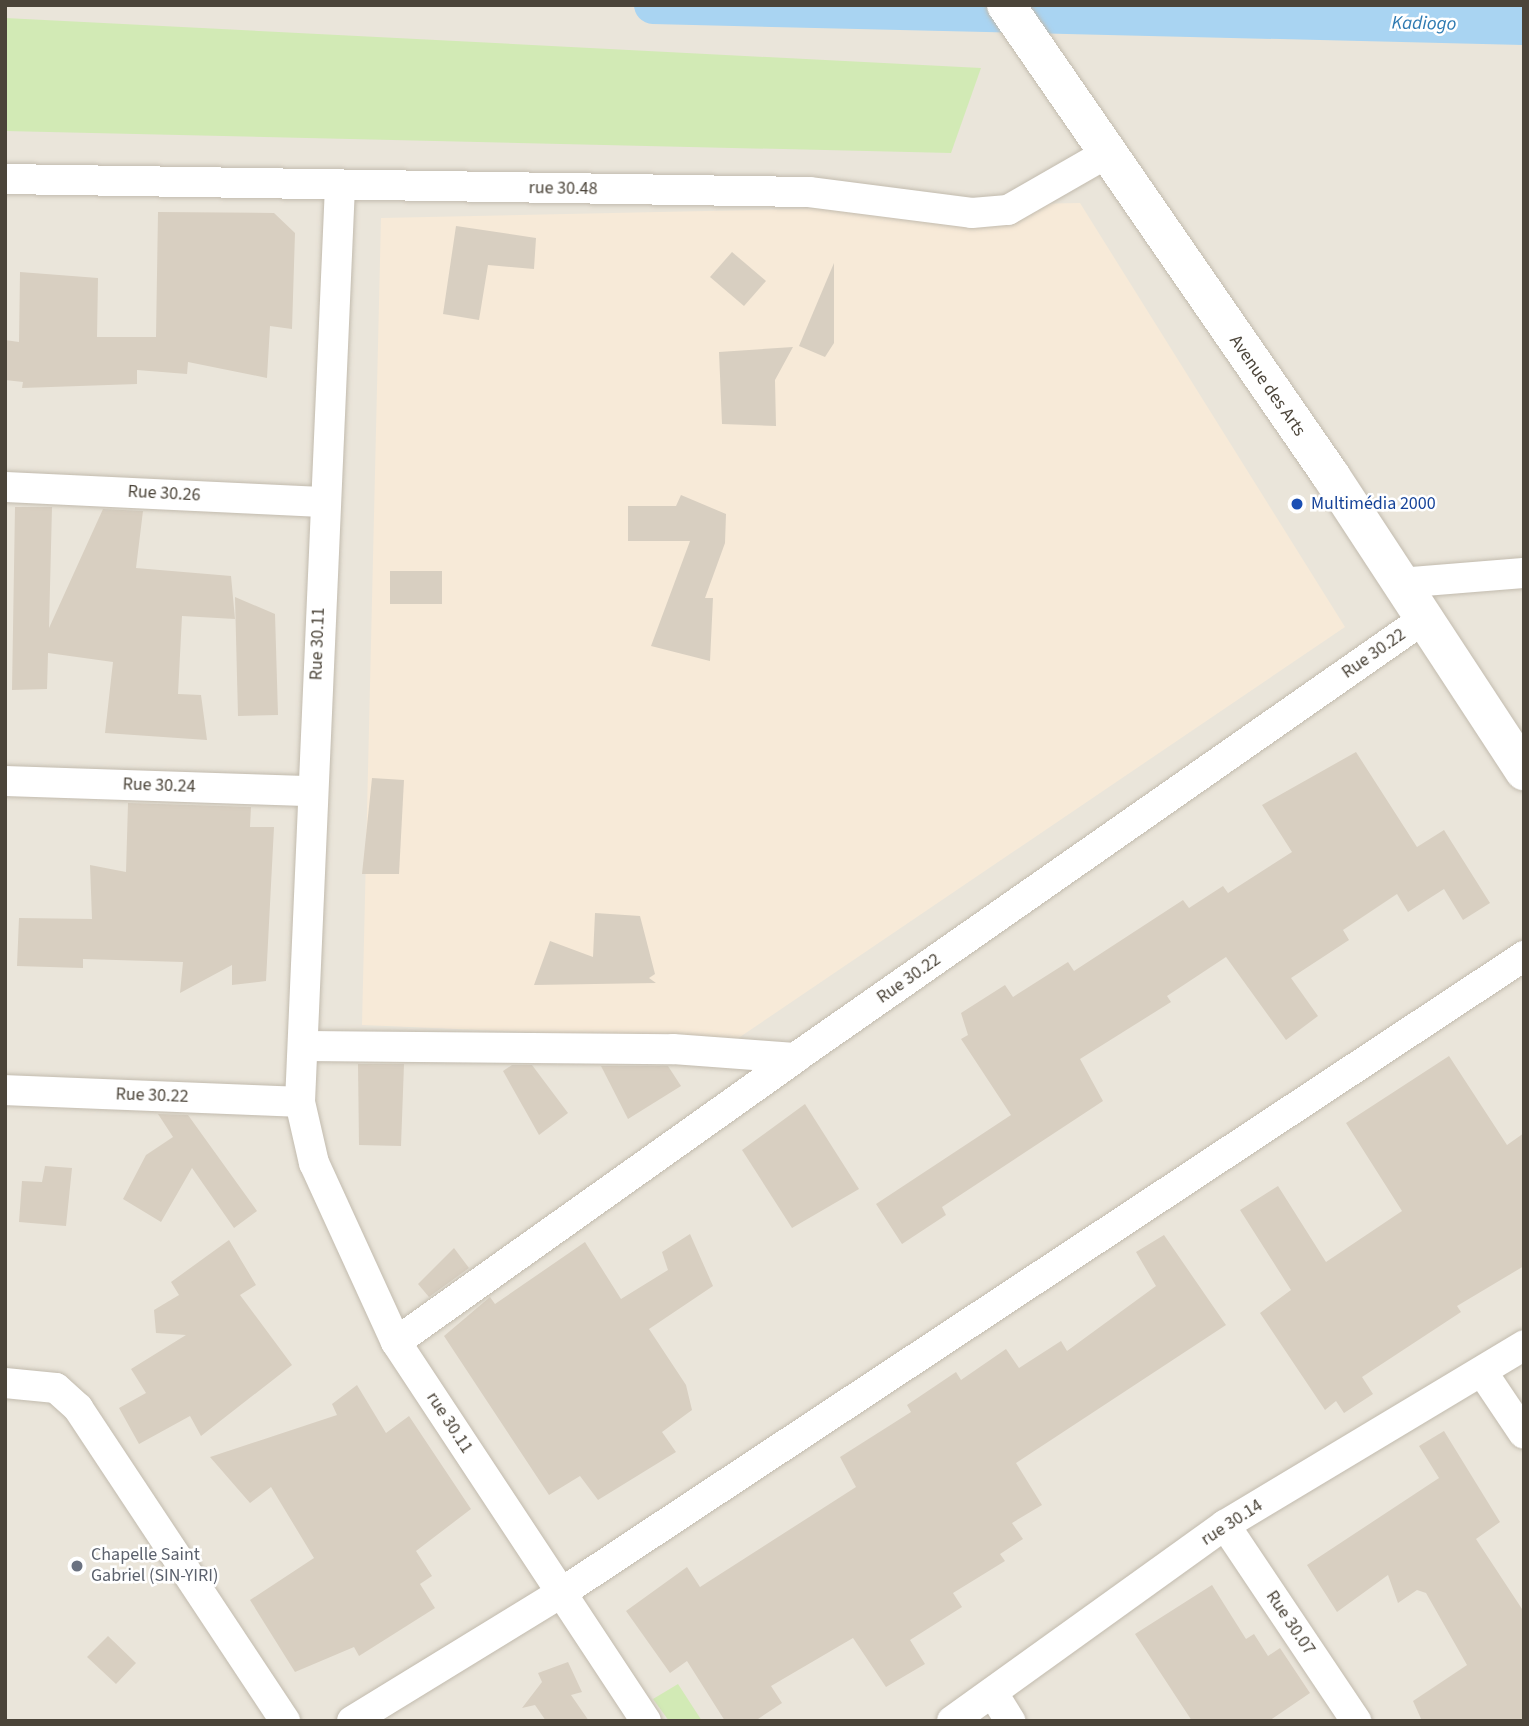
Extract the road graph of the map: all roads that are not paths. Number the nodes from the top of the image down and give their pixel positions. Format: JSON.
{"nodes":[{"id":1,"x":1006,"y":5,"type":"edge"},
{"id":2,"x":1104,"y":155,"type":"junction"},
{"id":3,"x":5,"y":179,"type":"edge"},
{"id":4,"x":340,"y":186,"type":"junction"},
{"id":5,"x":5,"y":487,"type":"edge"},
{"id":6,"x":323,"y":502,"type":"junction"},
{"id":7,"x":1524,"y":573,"type":"edge"},
{"id":8,"x":1399,"y":583,"type":"junction"},
{"id":9,"x":1425,"y":618,"type":"junction"},
{"id":10,"x":1524,"y":771,"type":"edge"},
{"id":11,"x":5,"y":781,"type":"edge"},
{"id":12,"x":313,"y":791,"type":"junction"},
{"id":13,"x":1524,"y":956,"type":"edge"},
{"id":14,"x":304,"y":1046,"type":"junction"},
{"id":15,"x":795,"y":1058,"type":"junction"},
{"id":16,"x":5,"y":1090,"type":"edge"},
{"id":17,"x":300,"y":1102,"type":"junction"},
{"id":18,"x":396,"y":1342,"type":"junction"},
{"id":19,"x":1524,"y":1345,"type":"edge"},
{"id":20,"x":1483,"y":1373,"type":"junction"},
{"id":21,"x":5,"y":1383,"type":"edge"},
{"id":22,"x":1524,"y":1434,"type":"edge"},
{"id":23,"x":1225,"y":1525,"type":"junction"},
{"id":24,"x":561,"y":1593,"type":"junction"},
{"id":25,"x":994,"y":1695,"type":"junction"},
{"id":26,"x":285,"y":1721,"type":"edge"},
{"id":27,"x":352,"y":1721,"type":"edge"},
{"id":28,"x":646,"y":1721,"type":"edge"},
{"id":29,"x":952,"y":1721,"type":"edge"},
{"id":30,"x":1010,"y":1721,"type":"edge"},
{"id":31,"x":1356,"y":1721,"type":"edge"}],
"edges":[{"from":1,"to":2,"type":"street","name":"Avenue des Arts"},
{"from":2,"to":4,"type":"street","name":"rue 30.48"},
{"from":2,"to":8,"type":"street","name":"Avenue des Arts"},
{"from":3,"to":4,"type":"street","name":"rue 30.48"},
{"from":4,"to":6,"type":"street","name":"Rue 30.11"},
{"from":5,"to":6,"type":"street","name":"Rue 30.26"},
{"from":6,"to":12,"type":"street","name":"Rue 30.11"},
{"from":7,"to":8,"type":"street"},
{"from":8,"to":9,"type":"street","name":"Avenue des Arts"},
{"from":9,"to":10,"type":"street","name":"Avenue des Arts"},
{"from":9,"to":15,"type":"street","name":"Rue 30.22"},
{"from":11,"to":12,"type":"street","name":"Rue 30.24"},
{"from":12,"to":14,"type":"street","name":"Rue 30.11"},
{"from":13,"to":24,"type":"street"},
{"from":14,"to":15,"type":"street"},
{"from":14,"to":17,"type":"street","name":"Rue 30.11"},
{"from":15,"to":18,"type":"street","name":"Rue 30.22"},
{"from":16,"to":17,"type":"street","name":"Rue 30.22"},
{"from":17,"to":18,"type":"street","name":"rue 30.11"},
{"from":18,"to":24,"type":"street","name":"rue 30.11"},
{"from":19,"to":20,"type":"street","name":"rue 30.14"},
{"from":20,"to":22,"type":"street"},
{"from":20,"to":23,"type":"street","name":"rue 30.14"},
{"from":21,"to":26,"type":"street"},
{"from":23,"to":25,"type":"street","name":"rue 30.14"},
{"from":23,"to":31,"type":"street","name":"Rue 30.07"},
{"from":24,"to":27,"type":"street"},
{"from":24,"to":28,"type":"street","name":"rue 30.11"},
{"from":25,"to":29,"type":"street","name":"rue 30.14"},
{"from":25,"to":30,"type":"street"}]}
